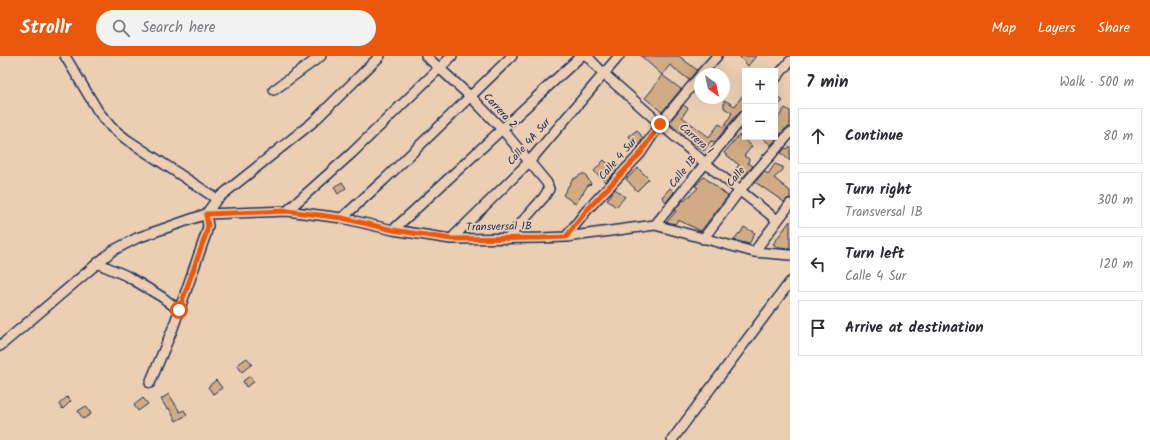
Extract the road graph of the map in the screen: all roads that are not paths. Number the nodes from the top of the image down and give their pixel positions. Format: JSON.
{"nodes":[{"id":1,"x":65,"y":56,"type":"edge"},
{"id":2,"x":321,"y":56,"type":"edge"},
{"id":3,"x":380,"y":56,"type":"edge"},
{"id":4,"x":426,"y":56,"type":"edge"},
{"id":5,"x":452,"y":56,"type":"edge"},
{"id":6,"x":512,"y":56,"type":"edge"},
{"id":7,"x":581,"y":56,"type":"edge"},
{"id":8,"x":587,"y":56,"type":"edge"},
{"id":9,"x":619,"y":56,"type":"edge"},
{"id":10,"x":717,"y":56,"type":"edge"},
{"id":11,"x":783,"y":56,"type":"edge"},
{"id":12,"x":790,"y":61,"type":"edge"},
{"id":13,"x":440,"y":68,"type":"junction"},
{"id":14,"x":707,"y":68,"type":"edge"},
{"id":15,"x":604,"y":74,"type":"junction"},
{"id":16,"x":778,"y":75,"type":"edge"},
{"id":17,"x":694,"y":83,"type":"edge"},
{"id":18,"x":274,"y":90,"type":"dead end"},
{"id":19,"x":470,"y":96,"type":"junction"},
{"id":20,"x":742,"y":119,"type":"edge"},
{"id":21,"x":660,"y":124,"type":"junction"},
{"id":22,"x":502,"y":130,"type":"junction"},
{"id":23,"x":790,"y":133,"type":"edge"},
{"id":24,"x":529,"y":162,"type":"junction"},
{"id":25,"x":705,"y":163,"type":"junction"},
{"id":26,"x":740,"y":190,"type":"junction"},
{"id":27,"x":217,"y":199,"type":"junction"},
{"id":28,"x":790,"y":204,"type":"edge"},
{"id":29,"x":287,"y":211,"type":"junction"},
{"id":30,"x":206,"y":214,"type":"junction"},
{"id":31,"x":342,"y":218,"type":"junction"},
{"id":32,"x":777,"y":220,"type":"junction"},
{"id":33,"x":655,"y":225,"type":"junction"},
{"id":34,"x":393,"y":230,"type":"junction"},
{"id":35,"x":566,"y":237,"type":"junction"},
{"id":36,"x":451,"y":239,"type":"junction"},
{"id":37,"x":507,"y":239,"type":"junction"},
{"id":38,"x":703,"y":239,"type":"junction"},
{"id":39,"x":754,"y":252,"type":"junction"},
{"id":40,"x":790,"y":255,"type":"edge"},
{"id":41,"x":97,"y":263,"type":"junction"},
{"id":42,"x":790,"y":282,"type":"edge"},
{"id":43,"x":179,"y":310,"type":"junction"},
{"id":44,"x":0,"y":346,"type":"edge"},
{"id":45,"x":150,"y":383,"type":"dead end"},
{"id":46,"x":672,"y":440,"type":"edge"}],
"edges":[{"from":1,"to":27,"type":"street"},
{"from":2,"to":18,"type":"street"},
{"from":3,"to":27,"type":"street"},
{"from":4,"to":13,"type":"street","name":"Carrera 2"},
{"from":5,"to":13,"type":"street"},
{"from":6,"to":19,"type":"street"},
{"from":7,"to":22,"type":"street"},
{"from":8,"to":15,"type":"street","name":"Carrera 1"},
{"from":9,"to":15,"type":"street","name":"Calle 4A Sur"},
{"from":10,"to":14,"type":"street","name":"Calle 4 Sur"},
{"from":11,"to":12,"type":"street"},
{"from":12,"to":16,"type":"street"},
{"from":13,"to":19,"type":"street","name":"Carrera 2"},
{"from":13,"to":29,"type":"street"},
{"from":15,"to":21,"type":"street","name":"Carrera 1"},
{"from":15,"to":24,"type":"street","name":"Calle 4A Sur"},
{"from":17,"to":21,"type":"street","name":"Calle 4 Sur"},
{"from":19,"to":22,"type":"street","name":"Carrera 2"},
{"from":19,"to":31,"type":"street"},
{"from":20,"to":25,"type":"street","name":"Calle 1B"},
{"from":21,"to":25,"type":"street","name":"Carrera 1"},
{"from":21,"to":35,"type":"street","name":"Calle 4 Sur"},
{"from":22,"to":24,"type":"street","name":"Carrera 2"},
{"from":22,"to":34,"type":"street"},
{"from":23,"to":26,"type":"street","name":"Calle"},
{"from":24,"to":36,"type":"street","name":"Calle 4A Sur"},
{"from":24,"to":37,"type":"street","name":"Carrera 2"},
{"from":25,"to":26,"type":"street","name":"Carrera 1"},
{"from":25,"to":33,"type":"street","name":"Calle 1B"},
{"from":26,"to":32,"type":"street","name":"Carrera 1"},
{"from":26,"to":38,"type":"street","name":"Calle"},
{"from":27,"to":30,"type":"street"},
{"from":28,"to":32,"type":"street"},
{"from":29,"to":30,"type":"street","name":"Transversal 1B"},
{"from":29,"to":31,"type":"street","name":"Transversal 1B"},
{"from":30,"to":41,"type":"street","name":"Transversal 1B"},
{"from":30,"to":43,"type":"street"},
{"from":31,"to":34,"type":"street","name":"Transversal 1B"},
{"from":32,"to":39,"type":"street"},
{"from":33,"to":35,"type":"street","name":"Transversal 1B"},
{"from":33,"to":38,"type":"street","name":"Transversal 1B"},
{"from":34,"to":36,"type":"street","name":"Transversal 1B"},
{"from":35,"to":37,"type":"street","name":"Transversal 1B"},
{"from":36,"to":37,"type":"street","name":"Transversal 1B"},
{"from":38,"to":39,"type":"street","name":"Transversal 1B"},
{"from":39,"to":40,"type":"street","name":"Transversal 1B"},
{"from":41,"to":43,"type":"street"},
{"from":41,"to":44,"type":"street","name":"Transversal 1B"},
{"from":42,"to":46,"type":"street"},
{"from":43,"to":45,"type":"street"}]}
